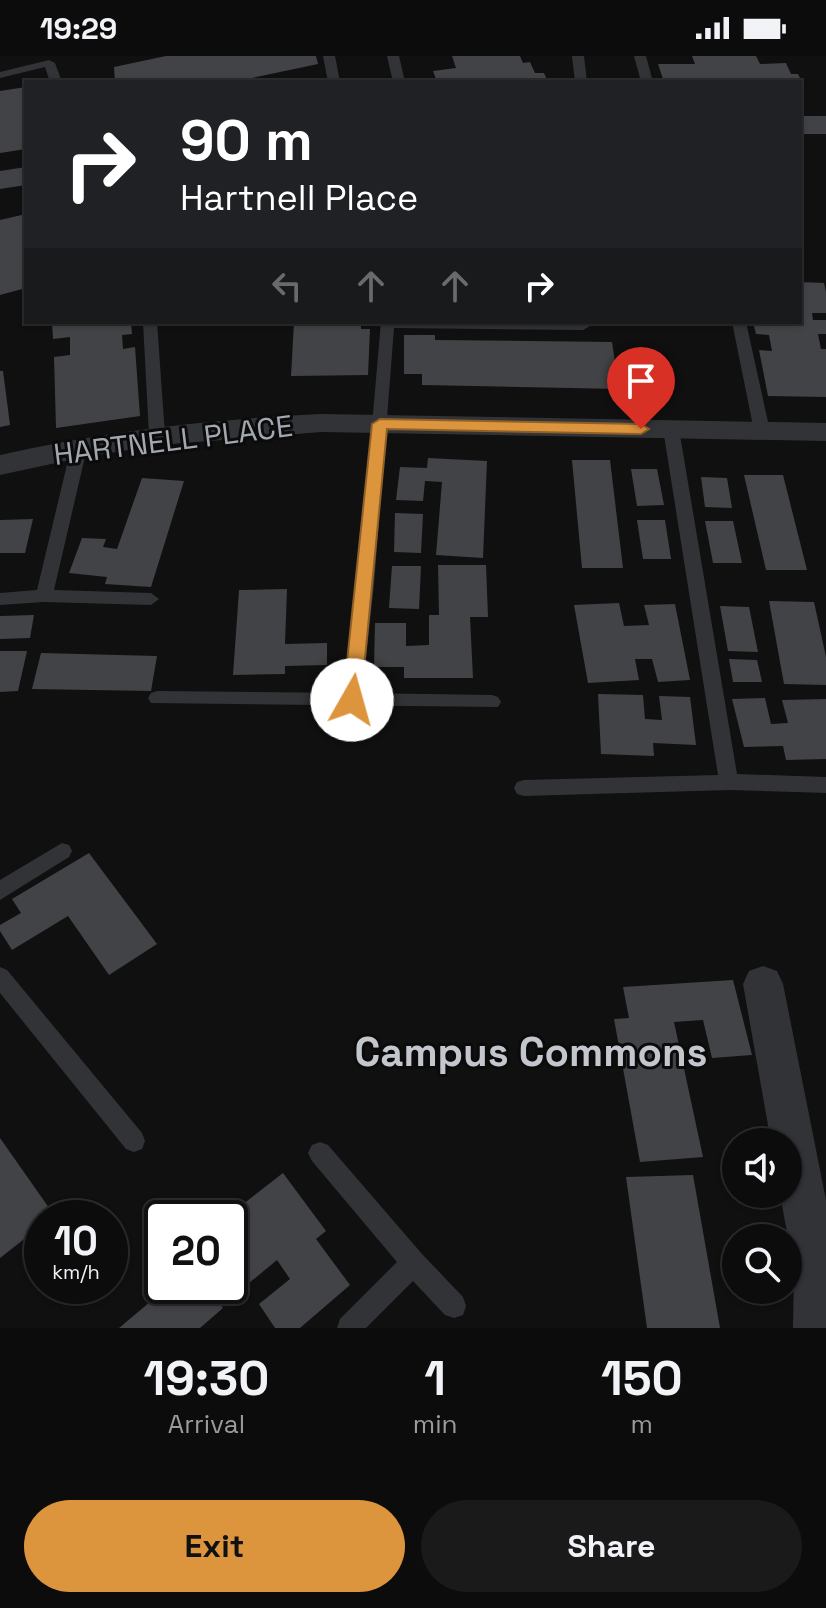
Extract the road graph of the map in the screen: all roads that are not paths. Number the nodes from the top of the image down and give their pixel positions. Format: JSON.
{"nodes":[{"id":1,"x":329,"y":56,"type":"edge"},
{"id":2,"x":393,"y":56,"type":"edge"},
{"id":3,"x":578,"y":56,"type":"edge"},
{"id":4,"x":640,"y":56,"type":"edge"},
{"id":5,"x":0,"y":75,"type":"edge"},
{"id":6,"x":55,"y":80,"type":"edge"},
{"id":7,"x":334,"y":80,"type":"edge"},
{"id":8,"x":399,"y":80,"type":"edge"},
{"id":9,"x":581,"y":80,"type":"edge"},
{"id":10,"x":646,"y":80,"type":"edge"},
{"id":11,"x":802,"y":125,"type":"edge"},
{"id":12,"x":826,"y":125,"type":"edge"},
{"id":13,"x":24,"y":176,"type":"edge"},
{"id":14,"x":0,"y":180,"type":"edge"},
{"id":15,"x":150,"y":324,"type":"edge"},
{"id":16,"x":388,"y":324,"type":"edge"},
{"id":17,"x":453,"y":324,"type":"edge"},
{"id":18,"x":739,"y":324,"type":"edge"},
{"id":19,"x":583,"y":326,"type":"dead end"},
{"id":20,"x":380,"y":424,"type":"junction"},
{"id":21,"x":671,"y":429,"type":"junction"},
{"id":22,"x":762,"y":431,"type":"junction"},
{"id":23,"x":826,"y":432,"type":"edge"},
{"id":24,"x":157,"y":435,"type":"junction"},
{"id":25,"x":79,"y":448,"type":"junction"},
{"id":26,"x":0,"y":465,"type":"edge"},
{"id":27,"x":44,"y":596,"type":"junction"},
{"id":28,"x":0,"y":599,"type":"edge"},
{"id":29,"x":151,"y":599,"type":"dead end"},
{"id":30,"x":157,"y":698,"type":"dead end"},
{"id":31,"x":352,"y":700,"type":"junction"},
{"id":32,"x":492,"y":702,"type":"dead end"},
{"id":33,"x":729,"y":782,"type":"junction"},
{"id":34,"x":826,"y":785,"type":"edge"},
{"id":35,"x":524,"y":788,"type":"dead end"},
{"id":36,"x":62,"y":851,"type":"dead end"},
{"id":37,"x":0,"y":891,"type":"edge"},
{"id":38,"x":0,"y":977,"type":"edge"},
{"id":39,"x":763,"y":984,"type":"dead end"},
{"id":40,"x":134,"y":1141,"type":"dead end"},
{"id":41,"x":320,"y":1153,"type":"dead end"},
{"id":42,"x":413,"y":1263,"type":"junction"},
{"id":43,"x":454,"y":1306,"type":"dead end"},
{"id":44,"x":349,"y":1328,"type":"edge"},
{"id":45,"x":817,"y":1328,"type":"edge"}],
"edges":[{"from":1,"to":7,"type":"lane"},
{"from":2,"to":8,"type":"lane"},
{"from":3,"to":9,"type":"lane"},
{"from":4,"to":10,"type":"lane"},
{"from":5,"to":6,"type":"lane"},
{"from":11,"to":12,"type":"street"},
{"from":13,"to":14,"type":"street"},
{"from":15,"to":24,"type":"lane"},
{"from":16,"to":20,"type":"lane"},
{"from":17,"to":19,"type":"lane"},
{"from":18,"to":22,"type":"lane"},
{"from":20,"to":21,"type":"street","name":"HARTNELL PLACE"},
{"from":20,"to":24,"type":"street","name":"HARTNELL PLACE"},
{"from":20,"to":31,"type":"lane"},
{"from":21,"to":22,"type":"street","name":"HARTNELL PLACE"},
{"from":21,"to":33,"type":"lane"},
{"from":22,"to":23,"type":"street","name":"HARTNELL PLACE"},
{"from":24,"to":25,"type":"street","name":"HARTNELL PLACE"},
{"from":25,"to":26,"type":"street","name":"HARTNELL PLACE"},
{"from":25,"to":27,"type":"lane"},
{"from":27,"to":28,"type":"lane"},
{"from":27,"to":29,"type":"lane"},
{"from":30,"to":31,"type":"lane"},
{"from":31,"to":32,"type":"lane"},
{"from":33,"to":34,"type":"lane"},
{"from":33,"to":35,"type":"lane"},
{"from":36,"to":37,"type":"lane"},
{"from":38,"to":40,"type":"lane"},
{"from":39,"to":45,"type":"street"},
{"from":41,"to":42,"type":"lane"},
{"from":42,"to":43,"type":"lane"},
{"from":42,"to":44,"type":"lane"}]}
